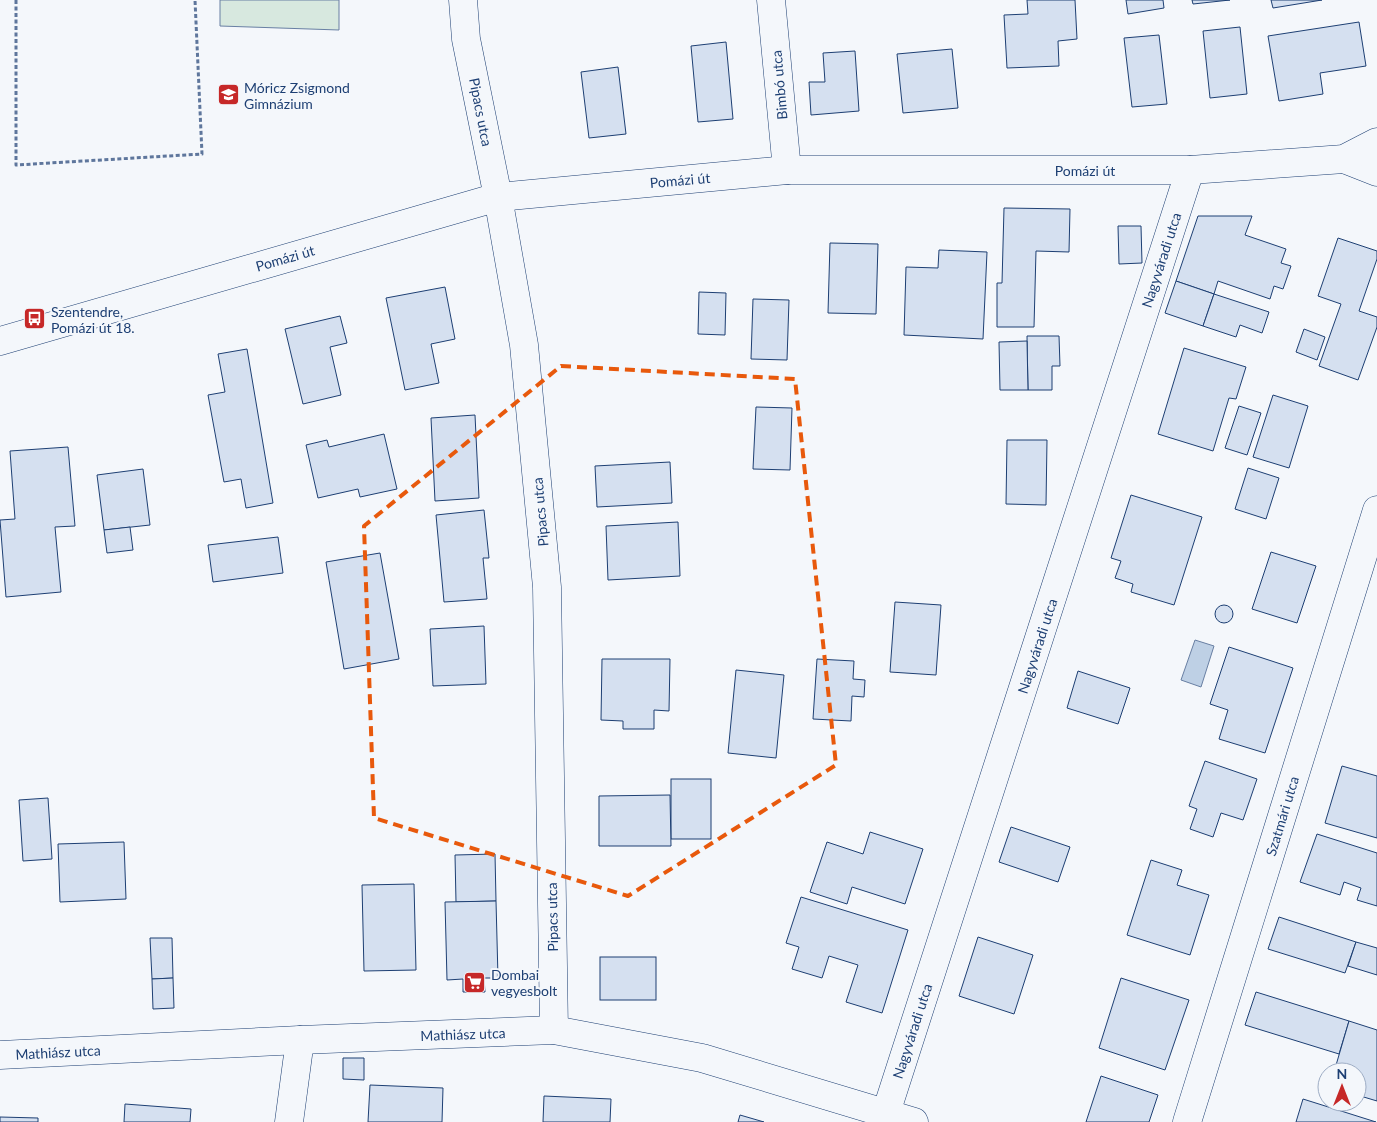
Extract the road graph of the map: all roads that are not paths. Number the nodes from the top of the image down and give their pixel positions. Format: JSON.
{"nodes":[{"id":1,"x":463,"y":0,"type":"edge"},
{"id":2,"x":771,"y":0,"type":"edge"},
{"id":3,"x":1377,"y":142,"type":"edge"},
{"id":4,"x":1344,"y":159,"type":"junction"},
{"id":5,"x":788,"y":170,"type":"junction"},
{"id":6,"x":1190,"y":170,"type":"junction"},
{"id":7,"x":1377,"y":172,"type":"edge"},
{"id":8,"x":498,"y":197,"type":"junction"},
{"id":9,"x":0,"y":341,"type":"edge"},
{"id":10,"x":1377,"y":510,"type":"edge"},
{"id":11,"x":554,"y":1030,"type":"junction"},
{"id":12,"x":300,"y":1040,"type":"junction"},
{"id":13,"x":0,"y":1055,"type":"edge"},
{"id":14,"x":885,"y":1118,"type":"edge"},
{"id":15,"x":289,"y":1122,"type":"edge"},
{"id":16,"x":914,"y":1122,"type":"edge"},
{"id":17,"x":1187,"y":1122,"type":"edge"}],
"edges":[{"from":1,"to":8,"type":"street","name":"Pipacs utca"},
{"from":2,"to":5,"type":"street","name":"Bimbó utca"},
{"from":3,"to":4,"type":"street","name":"Pomázi út"},
{"from":4,"to":6,"type":"street","name":"Pomázi út"},
{"from":4,"to":7,"type":"street"},
{"from":5,"to":6,"type":"street","name":"Pomázi út"},
{"from":5,"to":8,"type":"street","name":"Pomázi út"},
{"from":6,"to":14,"type":"street","name":"Nagyváradi utca"},
{"from":8,"to":9,"type":"street","name":"Pomázi út"},
{"from":8,"to":11,"type":"street","name":"Pipacs utca"},
{"from":10,"to":17,"type":"street","name":"Szatmári utca"},
{"from":11,"to":12,"type":"street","name":"Mathiász utca"},
{"from":11,"to":14,"type":"street","name":"Mathiász utca"},
{"from":12,"to":13,"type":"street","name":"Mathiász utca"},
{"from":12,"to":15,"type":"street"},
{"from":14,"to":16,"type":"street","name":"Mathiász utca"}]}
